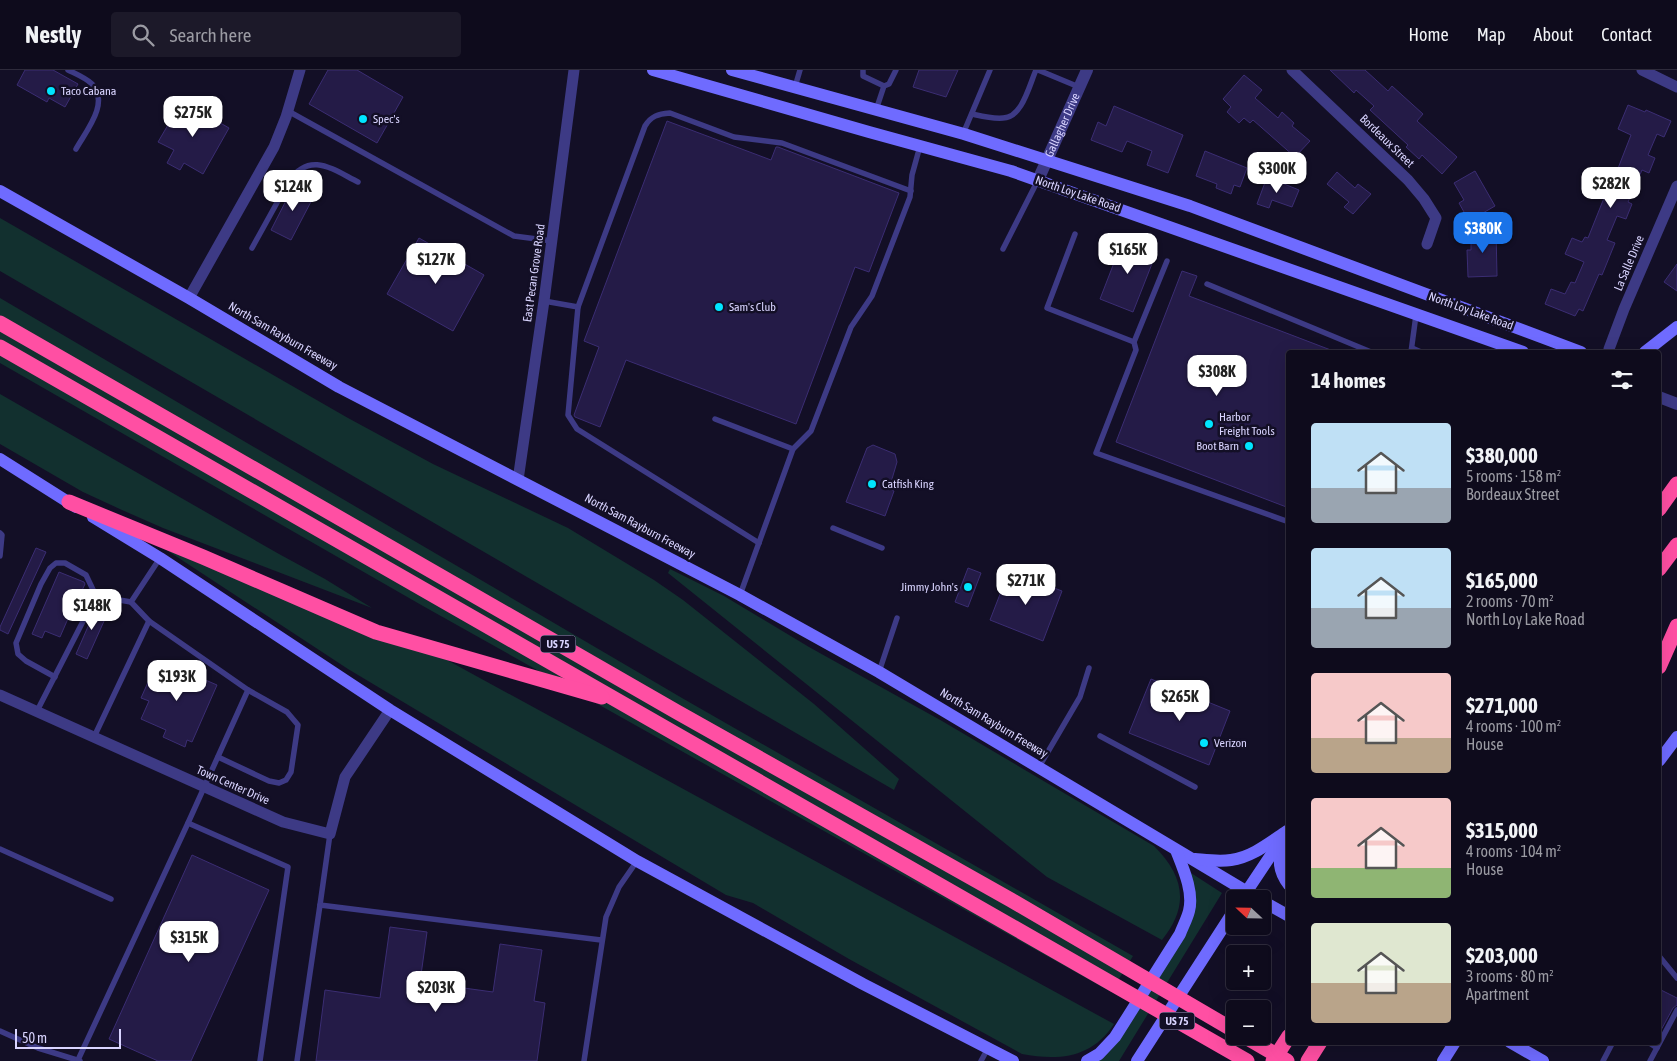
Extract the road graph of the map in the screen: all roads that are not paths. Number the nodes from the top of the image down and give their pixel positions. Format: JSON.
{"nodes":[{"id":1,"x":68,"y":70,"type":"edge"},
{"id":2,"x":300,"y":70,"type":"edge"},
{"id":3,"x":574,"y":70,"type":"edge"},
{"id":4,"x":653,"y":70,"type":"edge"},
{"id":5,"x":732,"y":70,"type":"edge"},
{"id":6,"x":800,"y":70,"type":"edge"},
{"id":7,"x":864,"y":70,"type":"edge"},
{"id":8,"x":896,"y":70,"type":"edge"},
{"id":9,"x":990,"y":70,"type":"edge"},
{"id":10,"x":1037,"y":70,"type":"edge"},
{"id":11,"x":1087,"y":70,"type":"edge"},
{"id":12,"x":1292,"y":70,"type":"edge"},
{"id":13,"x":1642,"y":70,"type":"edge"},
{"id":14,"x":747,"y":72,"type":"edge"},
{"id":15,"x":884,"y":86,"type":"junction"},
{"id":16,"x":1080,"y":87,"type":"junction"},
{"id":17,"x":1677,"y":87,"type":"edge"},
{"id":18,"x":795,"y":88,"type":"junction"},
{"id":19,"x":876,"y":110,"type":"junction"},
{"id":20,"x":288,"y":111,"type":"junction"},
{"id":21,"x":972,"y":114,"type":"junction"},
{"id":22,"x":962,"y":134,"type":"junction"},
{"id":23,"x":921,"y":146,"type":"junction"},
{"id":24,"x":76,"y":149,"type":"dead end"},
{"id":25,"x":1046,"y":160,"type":"junction"},
{"id":26,"x":1038,"y":180,"type":"junction"},
{"id":27,"x":358,"y":182,"type":"dead end"},
{"id":28,"x":1677,"y":186,"type":"edge"},
{"id":29,"x":0,"y":191,"type":"edge"},
{"id":30,"x":911,"y":191,"type":"junction"},
{"id":31,"x":1075,"y":234,"type":"dead end"},
{"id":32,"x":552,"y":241,"type":"junction"},
{"id":33,"x":1427,"y":244,"type":"dead end"},
{"id":34,"x":252,"y":248,"type":"dead end"},
{"id":35,"x":1003,"y":249,"type":"dead end"},
{"id":36,"x":1166,"y":262,"type":"dead end"},
{"id":37,"x":1207,"y":284,"type":"dead end"},
{"id":38,"x":189,"y":298,"type":"junction"},
{"id":39,"x":544,"y":301,"type":"junction"},
{"id":40,"x":578,"y":307,"type":"junction"},
{"id":41,"x":1416,"y":314,"type":"junction"},
{"id":42,"x":0,"y":323,"type":"edge"},
{"id":43,"x":1677,"y":327,"type":"edge"},
{"id":44,"x":1134,"y":342,"type":"junction"},
{"id":45,"x":0,"y":347,"type":"edge"},
{"id":46,"x":1366,"y":350,"type":"edge"},
{"id":47,"x":1411,"y":350,"type":"edge"},
{"id":48,"x":1517,"y":350,"type":"edge"},
{"id":49,"x":1576,"y":350,"type":"edge"},
{"id":50,"x":1608,"y":350,"type":"edge"},
{"id":51,"x":1648,"y":350,"type":"edge"},
{"id":52,"x":715,"y":419,"type":"dead end"},
{"id":53,"x":794,"y":449,"type":"junction"},
{"id":54,"x":0,"y":459,"type":"edge"},
{"id":55,"x":518,"y":480,"type":"junction"},
{"id":56,"x":1677,"y":484,"type":"edge"},
{"id":57,"x":69,"y":502,"type":"junction"},
{"id":58,"x":1661,"y":507,"type":"edge"},
{"id":59,"x":1286,"y":521,"type":"edge"},
{"id":60,"x":833,"y":528,"type":"dead end"},
{"id":61,"x":0,"y":533,"type":"edge"},
{"id":62,"x":759,"y":543,"type":"junction"},
{"id":63,"x":1677,"y":545,"type":"edge"},
{"id":64,"x":882,"y":548,"type":"dead end"},
{"id":65,"x":0,"y":556,"type":"edge"},
{"id":66,"x":160,"y":558,"type":"junction"},
{"id":67,"x":1661,"y":566,"type":"edge"},
{"id":68,"x":740,"y":595,"type":"junction"},
{"id":69,"x":96,"y":596,"type":"junction"},
{"id":70,"x":131,"y":602,"type":"junction"},
{"id":71,"x":897,"y":618,"type":"dead end"},
{"id":72,"x":148,"y":621,"type":"junction"},
{"id":73,"x":1677,"y":626,"type":"edge"},
{"id":74,"x":1661,"y":662,"type":"edge"},
{"id":75,"x":1089,"y":668,"type":"dead end"},
{"id":76,"x":879,"y":672,"type":"junction"},
{"id":77,"x":55,"y":677,"type":"junction"},
{"id":78,"x":248,"y":690,"type":"junction"},
{"id":79,"x":0,"y":695,"type":"edge"},
{"id":80,"x":626,"y":704,"type":"junction"},
{"id":81,"x":390,"y":710,"type":"junction"},
{"id":82,"x":37,"y":711,"type":"junction"},
{"id":83,"x":1100,"y":736,"type":"dead end"},
{"id":84,"x":94,"y":737,"type":"junction"},
{"id":85,"x":1677,"y":737,"type":"edge"},
{"id":86,"x":218,"y":757,"type":"junction"},
{"id":87,"x":1661,"y":758,"type":"edge"},
{"id":88,"x":1039,"y":767,"type":"junction"},
{"id":89,"x":205,"y":787,"type":"junction"},
{"id":90,"x":1195,"y":787,"type":"dead end"},
{"id":91,"x":188,"y":823,"type":"junction"},
{"id":92,"x":1286,"y":831,"type":"edge"},
{"id":93,"x":1286,"y":833,"type":"edge"},
{"id":94,"x":330,"y":834,"type":"junction"},
{"id":95,"x":1286,"y":836,"type":"edge"},
{"id":96,"x":0,"y":849,"type":"edge"},
{"id":97,"x":1176,"y":850,"type":"junction"},
{"id":98,"x":1194,"y":859,"type":"junction"},
{"id":99,"x":637,"y":861,"type":"junction"},
{"id":100,"x":1286,"y":881,"type":"edge"},
{"id":101,"x":1237,"y":890,"type":"edge"},
{"id":102,"x":1247,"y":890,"type":"edge"},
{"id":103,"x":111,"y":899,"type":"dead end"},
{"id":104,"x":320,"y":905,"type":"junction"},
{"id":105,"x":1271,"y":906,"type":"edge"},
{"id":106,"x":1284,"y":913,"type":"edge"},
{"id":107,"x":1226,"y":924,"type":"edge"},
{"id":108,"x":601,"y":940,"type":"junction"},
{"id":109,"x":1661,"y":958,"type":"edge"},
{"id":110,"x":1677,"y":978,"type":"edge"},
{"id":111,"x":1677,"y":1010,"type":"edge"},
{"id":112,"x":1226,"y":1026,"type":"edge"},
{"id":113,"x":0,"y":1031,"type":"edge"},
{"id":114,"x":1661,"y":1040,"type":"edge"},
{"id":115,"x":1286,"y":1041,"type":"edge"},
{"id":116,"x":1259,"y":1045,"type":"edge"},
{"id":117,"x":1318,"y":1045,"type":"edge"},
{"id":118,"x":1453,"y":1045,"type":"edge"},
{"id":119,"x":1516,"y":1045,"type":"edge"},
{"id":120,"x":1532,"y":1045,"type":"edge"},
{"id":121,"x":1611,"y":1045,"type":"edge"},
{"id":122,"x":1652,"y":1045,"type":"edge"},
{"id":123,"x":1659,"y":1045,"type":"edge"},
{"id":124,"x":988,"y":1048,"type":"junction"},
{"id":125,"x":1657,"y":1048,"type":"junction"},
{"id":126,"x":79,"y":1060,"type":"edge"},
{"id":127,"x":260,"y":1061,"type":"edge"},
{"id":128,"x":297,"y":1061,"type":"edge"},
{"id":129,"x":584,"y":1061,"type":"edge"},
{"id":130,"x":981,"y":1061,"type":"edge"},
{"id":131,"x":1013,"y":1061,"type":"edge"},
{"id":132,"x":1087,"y":1061,"type":"edge"},
{"id":133,"x":1137,"y":1061,"type":"edge"},
{"id":134,"x":1247,"y":1061,"type":"edge"},
{"id":135,"x":1273,"y":1061,"type":"edge"},
{"id":136,"x":1287,"y":1061,"type":"edge"},
{"id":137,"x":1308,"y":1061,"type":"edge"},
{"id":138,"x":1443,"y":1061,"type":"edge"},
{"id":139,"x":1545,"y":1061,"type":"edge"},
{"id":140,"x":1603,"y":1061,"type":"edge"},
{"id":141,"x":1650,"y":1061,"type":"edge"}],
"edges":[{"from":1,"to":24,"type":"lane"},
{"from":2,"to":20,"type":"street"},
{"from":3,"to":32,"type":"street","name":"East Pecan Grove Road"},
{"from":4,"to":23,"type":"main road","name":"North Loy Lake Road"},
{"from":5,"to":14,"type":"main road","name":"North Loy Lake Road"},
{"from":6,"to":18,"type":"lane"},
{"from":7,"to":15,"type":"lane"},
{"from":8,"to":15,"type":"lane"},
{"from":9,"to":21,"type":"lane"},
{"from":10,"to":16,"type":"lane"},
{"from":10,"to":21,"type":"lane"},
{"from":11,"to":16,"type":"street","name":"Gallagher Drive"},
{"from":12,"to":33,"type":"street","name":"Bordeaux Street"},
{"from":13,"to":17,"type":"street"},
{"from":14,"to":18,"type":"main road","name":"North Loy Lake Road"},
{"from":15,"to":19,"type":"lane"},
{"from":16,"to":25,"type":"street","name":"Gallagher Drive"},
{"from":18,"to":19,"type":"main road","name":"North Loy Lake Road"},
{"from":19,"to":22,"type":"main road","name":"North Loy Lake Road"},
{"from":20,"to":32,"type":"lane"},
{"from":20,"to":38,"type":"street"},
{"from":21,"to":22,"type":"lane"},
{"from":22,"to":25,"type":"main road","name":"North Loy Lake Road"},
{"from":23,"to":26,"type":"main road","name":"North Loy Lake Road"},
{"from":23,"to":30,"type":"lane"},
{"from":25,"to":26,"type":"street","name":"Gallagher Drive"},
{"from":25,"to":49,"type":"main road","name":"North Loy Lake Road"},
{"from":26,"to":35,"type":"lane"},
{"from":26,"to":41,"type":"main road","name":"North Loy Lake Road"},
{"from":27,"to":34,"type":"lane"},
{"from":28,"to":50,"type":"street","name":"La Salle Drive"},
{"from":29,"to":38,"type":"main road","name":"North Sam Rayburn Freeway"},
{"from":30,"to":40,"type":"lane"},
{"from":30,"to":53,"type":"lane"},
{"from":31,"to":44,"type":"lane"},
{"from":32,"to":39,"type":"street","name":"East Pecan Grove Road"},
{"from":36,"to":44,"type":"lane"},
{"from":37,"to":46,"type":"lane"},
{"from":38,"to":55,"type":"main road","name":"North Sam Rayburn Freeway"},
{"from":39,"to":40,"type":"lane"},
{"from":39,"to":55,"type":"street","name":"East Pecan Grove Road"},
{"from":40,"to":62,"type":"lane"},
{"from":41,"to":47,"type":"lane"},
{"from":41,"to":48,"type":"main road","name":"North Loy Lake Road"},
{"from":42,"to":112,"type":"highway","number":"US 75"},
{"from":43,"to":51,"type":"main road"},
{"from":44,"to":59,"type":"lane"},
{"from":45,"to":80,"type":"highway","number":"US 75"},
{"from":52,"to":53,"type":"lane"},
{"from":53,"to":62,"type":"lane"},
{"from":54,"to":57,"type":"main road"},
{"from":55,"to":68,"type":"main road","name":"North Sam Rayburn Freeway"},
{"from":56,"to":58,"type":"highway"},
{"from":57,"to":66,"type":"main road"},
{"from":57,"to":80,"type":"highway"},
{"from":60,"to":64,"type":"lane"},
{"from":61,"to":65,"type":"lane"},
{"from":62,"to":68,"type":"lane"},
{"from":63,"to":67,"type":"highway"},
{"from":66,"to":70,"type":"lane"},
{"from":66,"to":81,"type":"main road"},
{"from":68,"to":76,"type":"main road","name":"North Sam Rayburn Freeway"},
{"from":69,"to":70,"type":"lane"},
{"from":69,"to":77,"type":"lane"},
{"from":69,"to":77,"type":"lane"},
{"from":70,"to":72,"type":"lane"},
{"from":71,"to":76,"type":"lane"},
{"from":72,"to":78,"type":"lane"},
{"from":72,"to":84,"type":"lane"},
{"from":73,"to":74,"type":"highway"},
{"from":75,"to":88,"type":"lane"},
{"from":76,"to":88,"type":"main road","name":"North Sam Rayburn Freeway"},
{"from":77,"to":82,"type":"lane"},
{"from":78,"to":86,"type":"lane"},
{"from":78,"to":86,"type":"lane"},
{"from":79,"to":82,"type":"street","name":"Town Center Drive"},
{"from":80,"to":134,"type":"highway","number":"US 75"},
{"from":81,"to":94,"type":"street"},
{"from":81,"to":99,"type":"main road"},
{"from":82,"to":84,"type":"street","name":"Town Center Drive"},
{"from":83,"to":90,"type":"lane"},
{"from":84,"to":89,"type":"street","name":"Town Center Drive"},
{"from":85,"to":87,"type":"main road"},
{"from":86,"to":89,"type":"lane"},
{"from":88,"to":97,"type":"main road","name":"North Sam Rayburn Freeway"},
{"from":89,"to":91,"type":"lane"},
{"from":89,"to":94,"type":"street","name":"Town Center Drive"},
{"from":91,"to":126,"type":"lane"},
{"from":91,"to":127,"type":"lane"},
{"from":92,"to":98,"type":"main road"},
{"from":93,"to":102,"type":"main road"},
{"from":94,"to":104,"type":"lane"},
{"from":95,"to":100,"type":"main road"},
{"from":96,"to":103,"type":"lane"},
{"from":97,"to":98,"type":"main road","name":"North Sam Rayburn Freeway"},
{"from":97,"to":132,"type":"main road"},
{"from":98,"to":101,"type":"main road","name":"North Sam Rayburn Freeway"},
{"from":99,"to":108,"type":"lane"},
{"from":99,"to":124,"type":"main road"},
{"from":104,"to":108,"type":"lane"},
{"from":104,"to":128,"type":"lane"},
{"from":105,"to":106,"type":"main road"},
{"from":107,"to":133,"type":"main road"},
{"from":108,"to":129,"type":"lane"},
{"from":109,"to":110,"type":"lane"},
{"from":111,"to":114,"type":"lane"},
{"from":113,"to":126,"type":"lane"},
{"from":115,"to":135,"type":"highway"},
{"from":116,"to":136,"type":"highway"},
{"from":117,"to":137,"type":"highway"},
{"from":118,"to":138,"type":"main road"},
{"from":119,"to":139,"type":"main road"},
{"from":120,"to":139,"type":"main road"},
{"from":121,"to":140,"type":"lane"},
{"from":122,"to":125,"type":"lane"},
{"from":123,"to":125,"type":"lane"},
{"from":124,"to":130,"type":"lane"},
{"from":124,"to":131,"type":"main road"},
{"from":125,"to":141,"type":"lane"}]}
